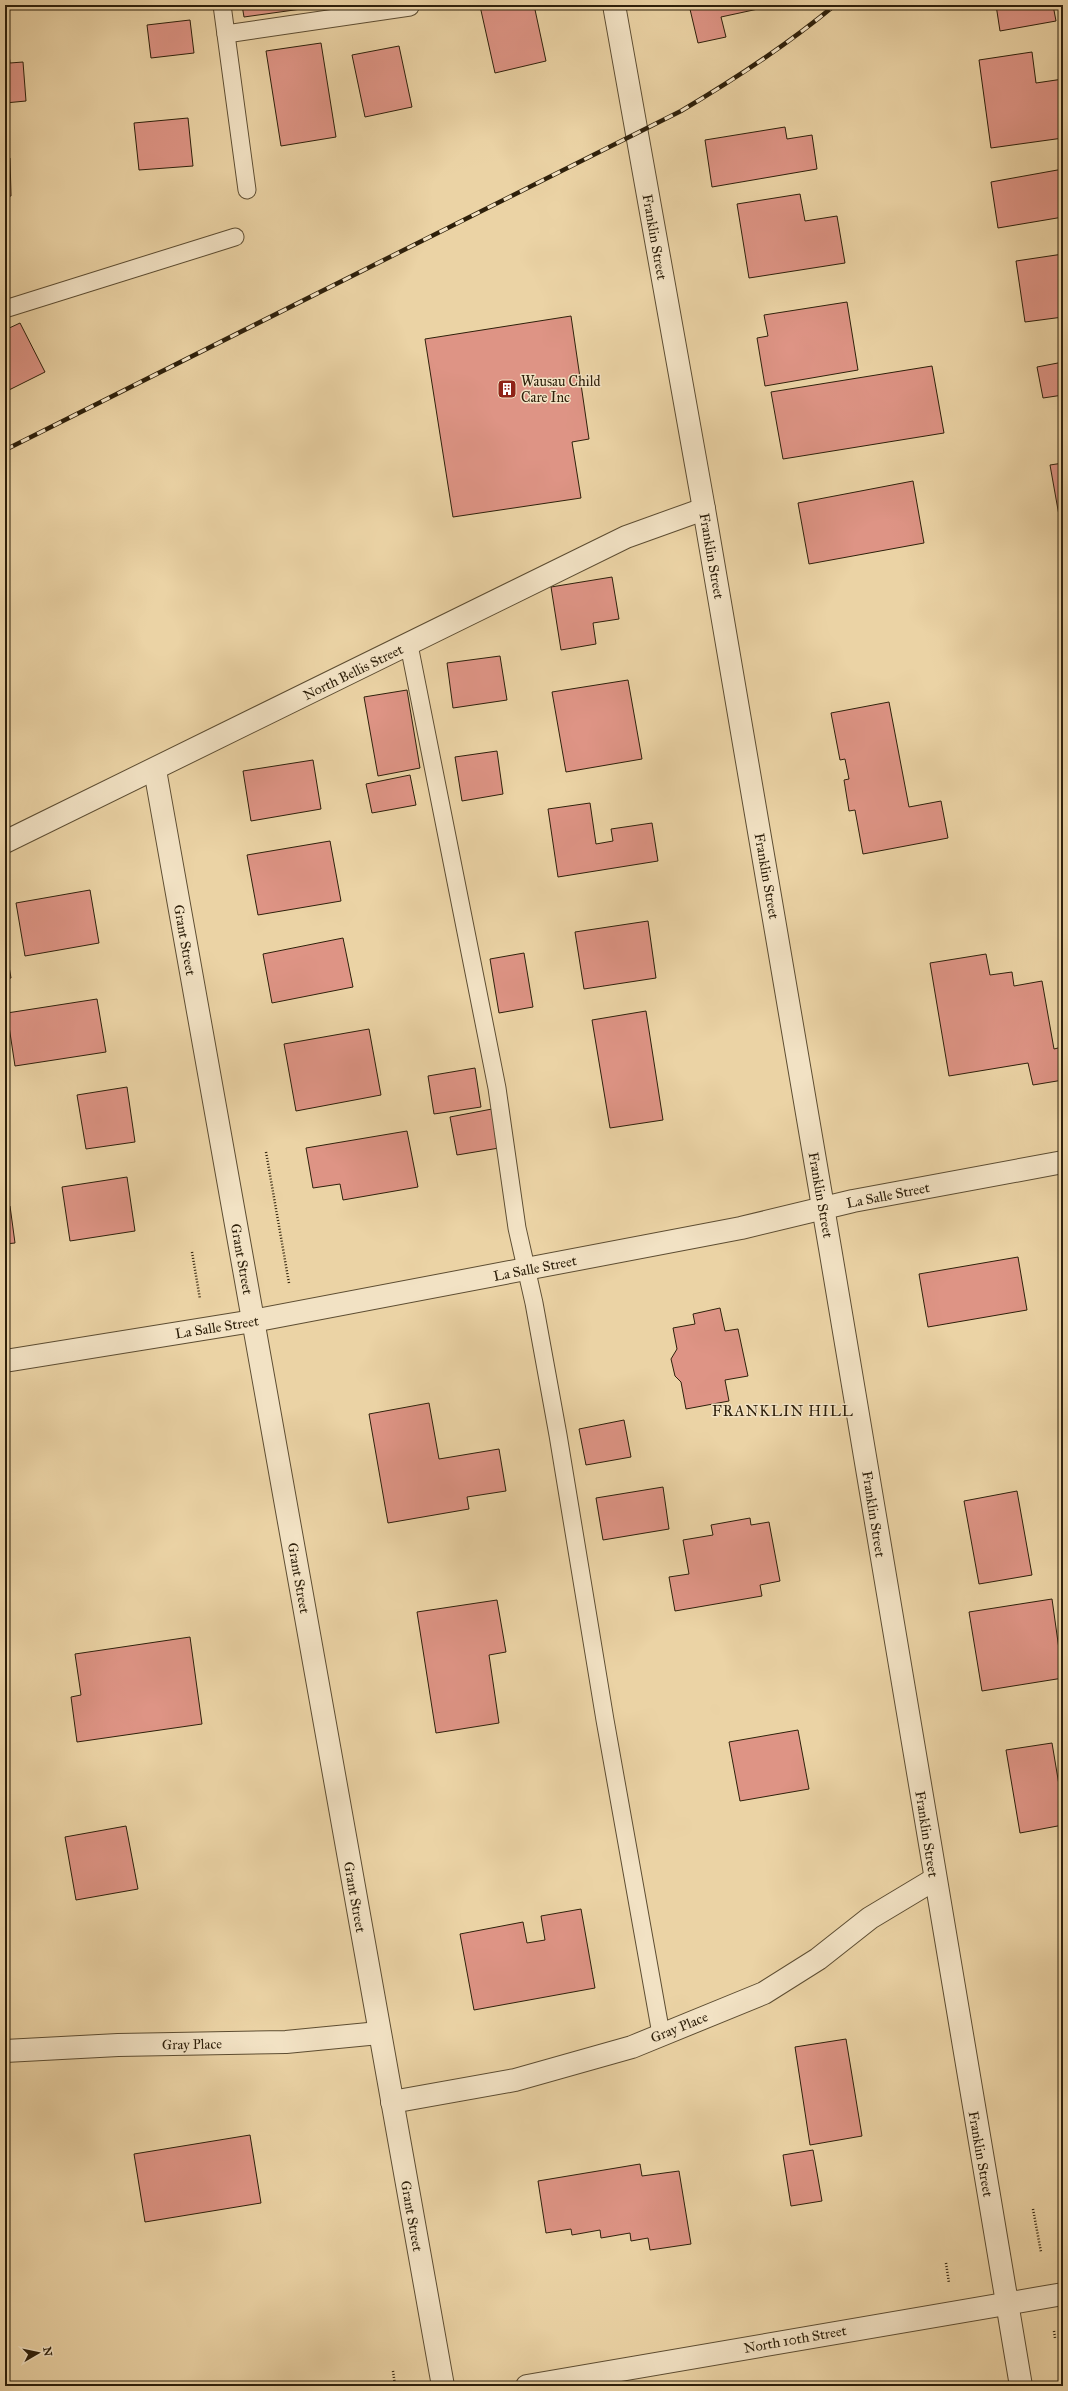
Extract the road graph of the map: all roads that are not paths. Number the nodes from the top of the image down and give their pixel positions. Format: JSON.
{"nodes":[{"id":1,"x":222,"y":5,"type":"edge"},
{"id":2,"x":614,"y":5,"type":"edge"},
{"id":3,"x":410,"y":8,"type":"dead end"},
{"id":4,"x":226,"y":34,"type":"junction"},
{"id":5,"x":246,"y":190,"type":"dead end"},
{"id":6,"x":235,"y":237,"type":"dead end"},
{"id":7,"x":5,"y":309,"type":"edge"},
{"id":8,"x":704,"y":509,"type":"junction"},
{"id":9,"x":409,"y":645,"type":"junction"},
{"id":10,"x":155,"y":770,"type":"junction"},
{"id":11,"x":5,"y":842,"type":"edge"},
{"id":12,"x":1063,"y":1162,"type":"edge"},
{"id":13,"x":824,"y":1209,"type":"junction"},
{"id":14,"x":526,"y":1269,"type":"junction"},
{"id":15,"x":253,"y":1321,"type":"junction"},
{"id":16,"x":5,"y":1362,"type":"edge"},
{"id":17,"x":935,"y":1879,"type":"junction"},
{"id":18,"x":380,"y":2033,"type":"junction"},
{"id":19,"x":661,"y":2034,"type":"junction"},
{"id":20,"x":5,"y":2051,"type":"edge"},
{"id":21,"x":392,"y":2102,"type":"junction"},
{"id":22,"x":1063,"y":2294,"type":"edge"},
{"id":23,"x":1007,"y":2303,"type":"junction"},
{"id":24,"x":443,"y":2386,"type":"edge"},
{"id":25,"x":526,"y":2386,"type":"edge"},
{"id":26,"x":1021,"y":2386,"type":"edge"}],
"edges":[{"from":1,"to":4,"type":"lane"},
{"from":2,"to":8,"type":"street","name":"Franklin Street"},
{"from":3,"to":4,"type":"lane"},
{"from":4,"to":5,"type":"lane"},
{"from":6,"to":7,"type":"lane"},
{"from":8,"to":9,"type":"street","name":"North Bellis Street"},
{"from":8,"to":13,"type":"street","name":"Franklin Street"},
{"from":9,"to":10,"type":"street","name":"North Bellis Street"},
{"from":9,"to":14,"type":"lane"},
{"from":10,"to":11,"type":"street","name":"North Bellis Street"},
{"from":10,"to":15,"type":"street","name":"Grant Street"},
{"from":12,"to":13,"type":"street","name":"La Salle Street"},
{"from":13,"to":14,"type":"street","name":"La Salle Street"},
{"from":13,"to":17,"type":"street","name":"Franklin Street"},
{"from":14,"to":15,"type":"street","name":"La Salle Street"},
{"from":14,"to":19,"type":"lane"},
{"from":15,"to":16,"type":"street","name":"La Salle Street"},
{"from":15,"to":18,"type":"street","name":"Grant Street"},
{"from":17,"to":19,"type":"street","name":"Gray Place"},
{"from":17,"to":23,"type":"street","name":"Franklin Street"},
{"from":18,"to":20,"type":"street","name":"Gray Place"},
{"from":18,"to":21,"type":"street","name":"Grant Street"},
{"from":19,"to":21,"type":"street","name":"Gray Place"},
{"from":21,"to":24,"type":"street","name":"Grant Street"},
{"from":22,"to":23,"type":"street","name":"North 10th Street"},
{"from":23,"to":25,"type":"street","name":"North 10th Street"},
{"from":23,"to":26,"type":"street","name":"Franklin Street"}]}
